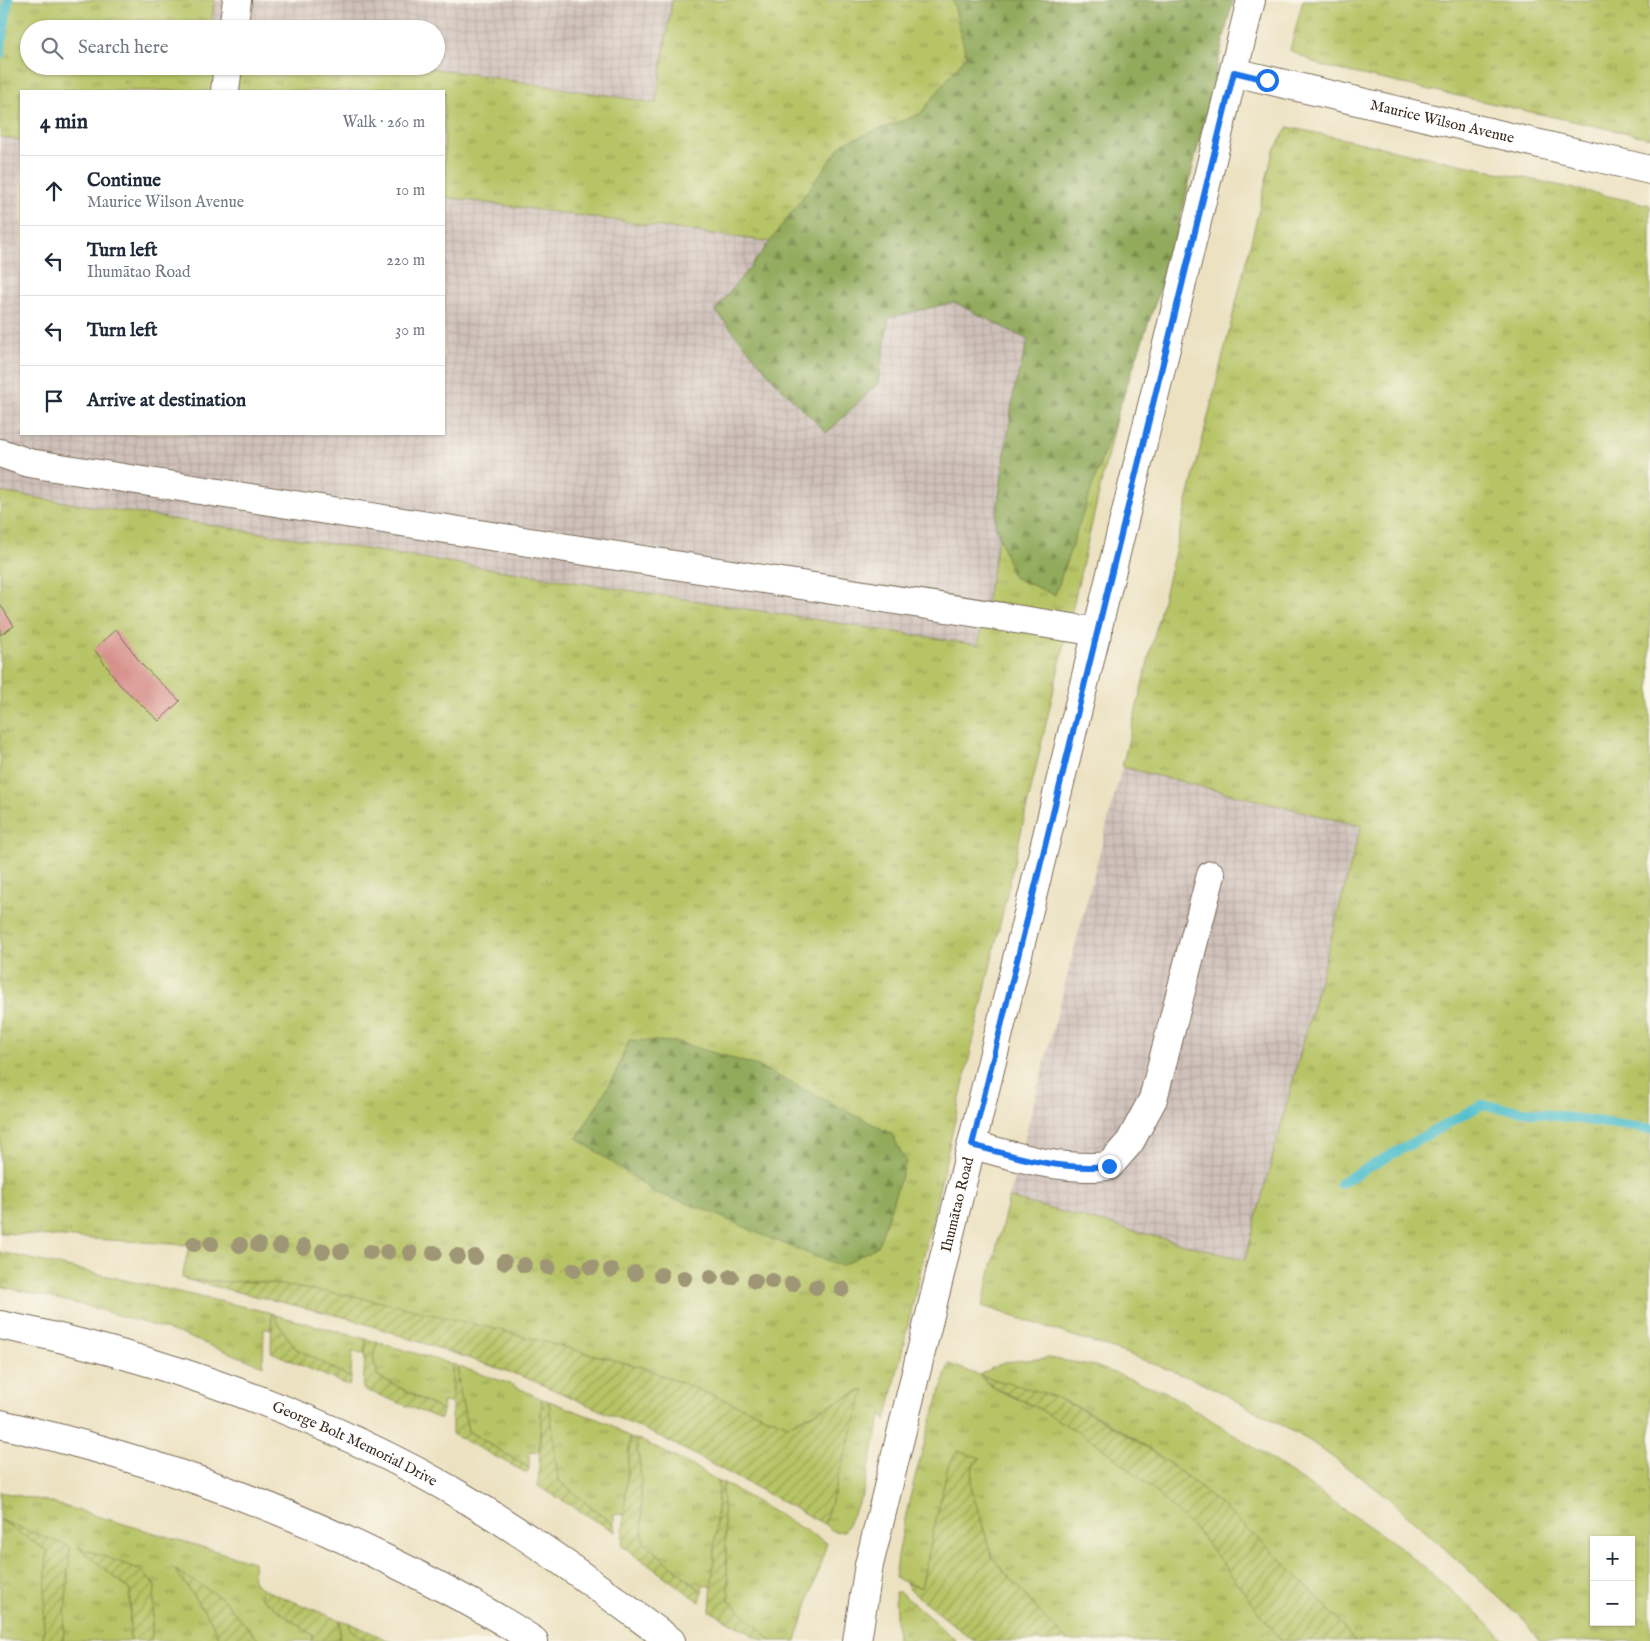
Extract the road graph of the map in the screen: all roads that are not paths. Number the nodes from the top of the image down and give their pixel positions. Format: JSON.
{"nodes":[{"id":1,"x":237,"y":0,"type":"edge"},
{"id":2,"x":1251,"y":0,"type":"edge"},
{"id":3,"x":234,"y":20,"type":"edge"},
{"id":4,"x":1234,"y":72,"type":"junction"},
{"id":5,"x":227,"y":75,"type":"edge"},
{"id":6,"x":225,"y":90,"type":"edge"},
{"id":7,"x":1650,"y":170,"type":"edge"},
{"id":8,"x":0,"y":453,"type":"edge"},
{"id":9,"x":1098,"y":632,"type":"junction"},
{"id":10,"x":1211,"y":875,"type":"dead end"},
{"id":11,"x":972,"y":1145,"type":"junction"},
{"id":12,"x":0,"y":1325,"type":"edge"},
{"id":13,"x":0,"y":1424,"type":"edge"},
{"id":14,"x":870,"y":1565,"type":"junction"},
{"id":15,"x":534,"y":1641,"type":"edge"},
{"id":16,"x":671,"y":1641,"type":"edge"},
{"id":17,"x":838,"y":1641,"type":"edge"},
{"id":18,"x":858,"y":1641,"type":"edge"}],
"edges":[{"from":1,"to":3,"type":"street"},
{"from":2,"to":4,"type":"street","name":"Ihumātao Road"},
{"from":4,"to":7,"type":"street","name":"Maurice Wilson Avenue"},
{"from":4,"to":9,"type":"street","name":"Ihumātao Road"},
{"from":5,"to":6,"type":"street"},
{"from":8,"to":9,"type":"street"},
{"from":9,"to":11,"type":"street","name":"Ihumātao Road"},
{"from":10,"to":11,"type":"street"},
{"from":11,"to":14,"type":"street","name":"Ihumātao Road"},
{"from":12,"to":16,"type":"street","name":"George Bolt Memorial Drive"},
{"from":13,"to":15,"type":"street"},
{"from":14,"to":17,"type":"street","name":"Ihumātao Road"},
{"from":14,"to":18,"type":"street","name":"Ihumātao Road"}]}
